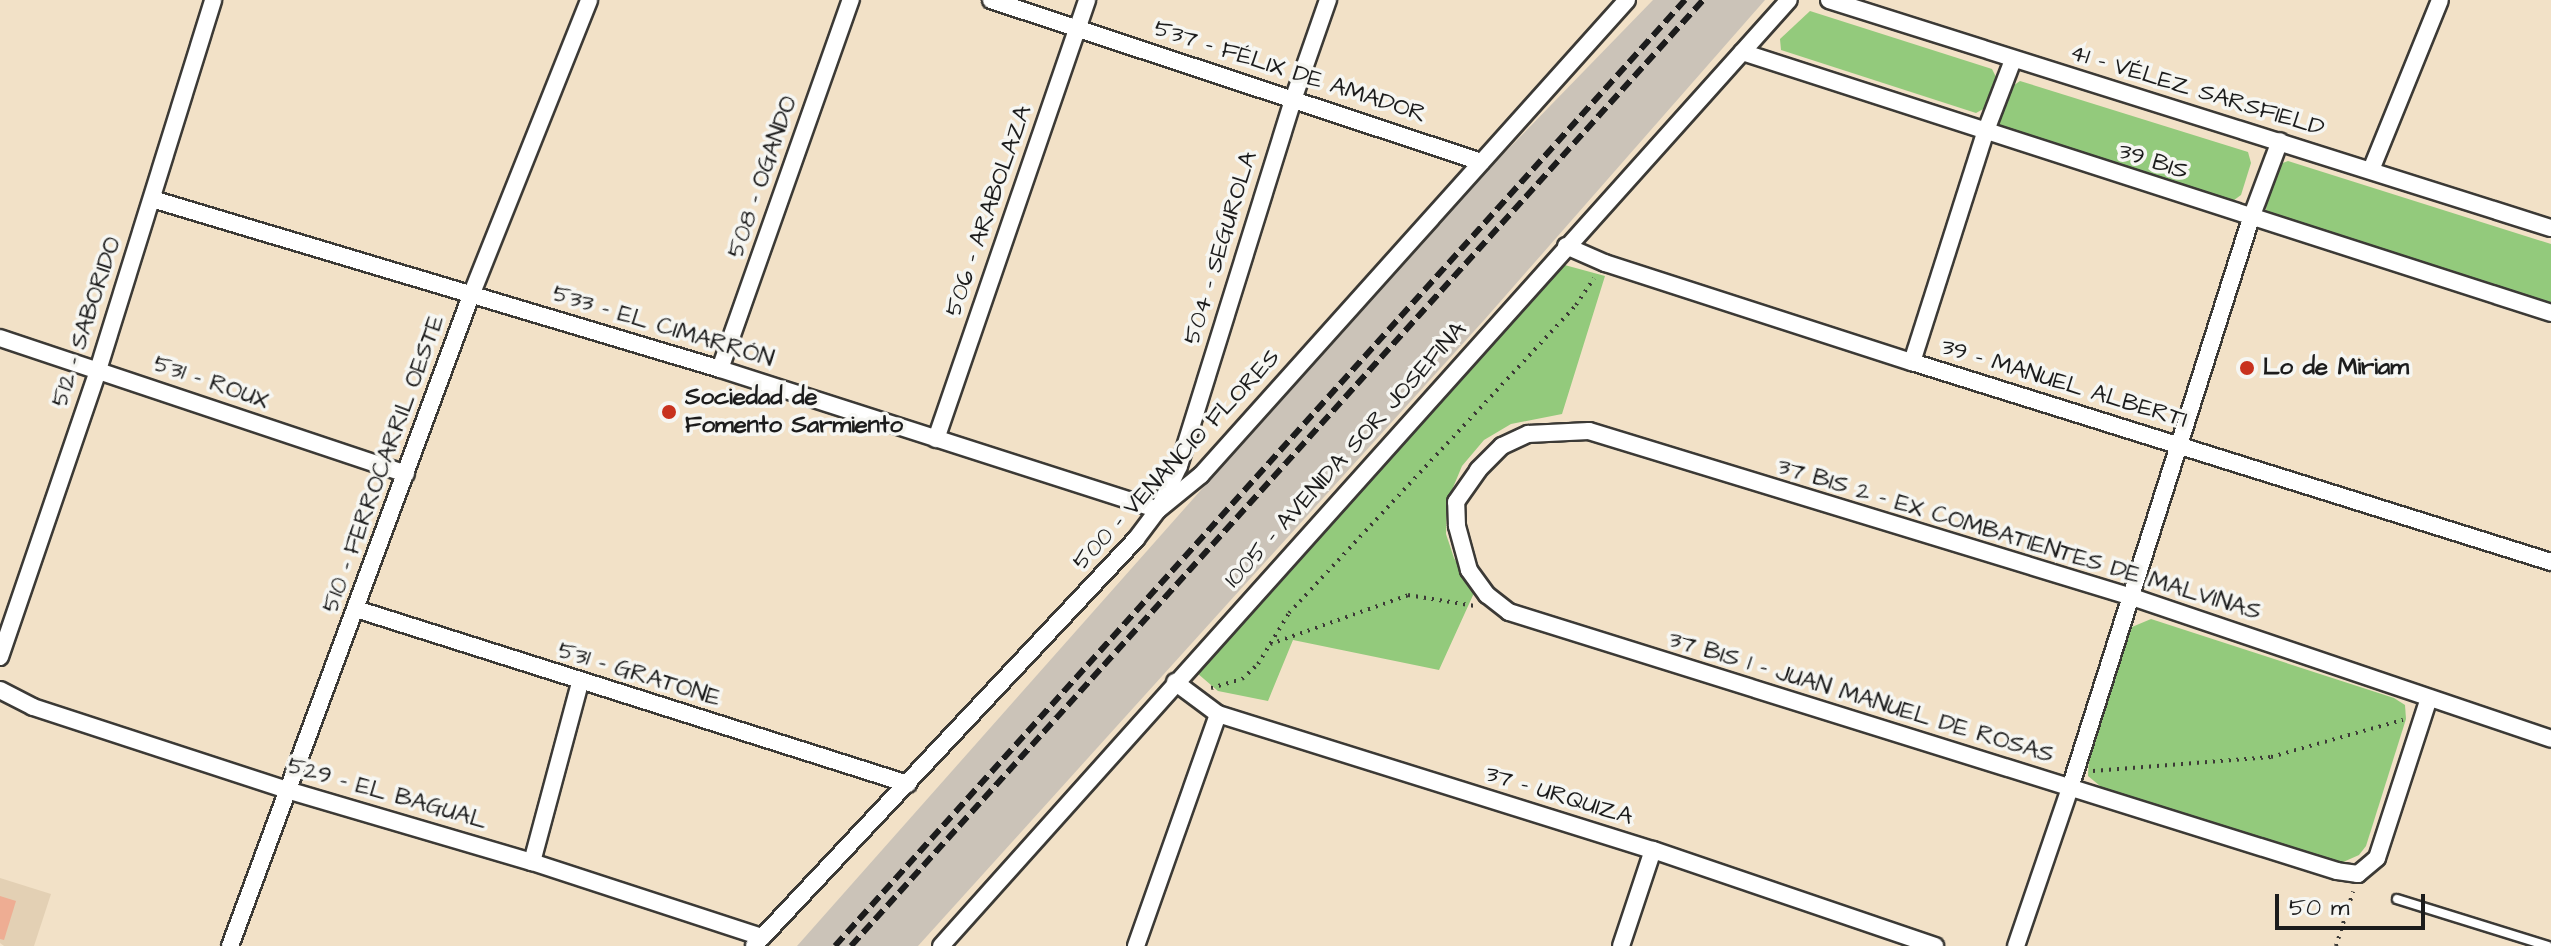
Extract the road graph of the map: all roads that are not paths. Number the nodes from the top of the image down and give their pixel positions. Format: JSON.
{"nodes":[{"id":1,"x":213,"y":0,"type":"edge"},
{"id":2,"x":589,"y":0,"type":"edge"},
{"id":3,"x":851,"y":0,"type":"edge"},
{"id":4,"x":991,"y":0,"type":"edge"},
{"id":5,"x":1087,"y":0,"type":"edge"},
{"id":6,"x":1328,"y":0,"type":"edge"},
{"id":7,"x":1627,"y":0,"type":"edge"},
{"id":8,"x":1789,"y":0,"type":"edge"},
{"id":9,"x":1829,"y":0,"type":"edge"},
{"id":10,"x":2440,"y":0,"type":"edge"},
{"id":11,"x":1078,"y":27,"type":"junction"},
{"id":12,"x":1742,"y":52,"type":"junction"},
{"id":13,"x":2013,"y":60,"type":"junction"},
{"id":14,"x":1294,"y":97,"type":"junction"},
{"id":15,"x":1985,"y":133,"type":"junction"},
{"id":16,"x":2280,"y":141,"type":"junction"},
{"id":17,"x":1481,"y":162,"type":"junction"},
{"id":18,"x":2371,"y":170,"type":"junction"},
{"id":19,"x":152,"y":199,"type":"junction"},
{"id":20,"x":2251,"y":218,"type":"junction"},
{"id":21,"x":2551,"y":228,"type":"edge"},
{"id":22,"x":1566,"y":246,"type":"junction"},
{"id":23,"x":472,"y":293,"type":"junction"},
{"id":24,"x":2551,"y":313,"type":"edge"},
{"id":25,"x":0,"y":338,"type":"edge"},
{"id":26,"x":1912,"y":362,"type":"junction"},
{"id":27,"x":720,"y":369,"type":"junction"},
{"id":28,"x":98,"y":370,"type":"junction"},
{"id":29,"x":936,"y":439,"type":"junction"},
{"id":30,"x":2178,"y":444,"type":"junction"},
{"id":31,"x":1478,"y":470,"type":"joint"},
{"id":32,"x":406,"y":474,"type":"junction"},
{"id":33,"x":1158,"y":510,"type":"junction"},
{"id":34,"x":2551,"y":562,"type":"edge"},
{"id":35,"x":2132,"y":597,"type":"junction"},
{"id":36,"x":356,"y":609,"type":"junction"},
{"id":37,"x":0,"y":657,"type":"edge"},
{"id":38,"x":1175,"y":682,"type":"junction"},
{"id":39,"x":580,"y":683,"type":"junction"},
{"id":40,"x":0,"y":690,"type":"edge"},
{"id":41,"x":2427,"y":706,"type":"junction"},
{"id":42,"x":1218,"y":714,"type":"junction"},
{"id":43,"x":2551,"y":739,"type":"edge"},
{"id":44,"x":2072,"y":781,"type":"junction"},
{"id":45,"x":908,"y":784,"type":"junction"},
{"id":46,"x":287,"y":790,"type":"junction"},
{"id":47,"x":1653,"y":850,"type":"junction"},
{"id":48,"x":532,"y":862,"type":"junction"},
{"id":49,"x":2397,"y":899,"type":"dead end"},
{"id":50,"x":758,"y":941,"type":"edge"},
{"id":51,"x":230,"y":946,"type":"edge"},
{"id":52,"x":941,"y":946,"type":"edge"},
{"id":53,"x":1136,"y":946,"type":"edge"},
{"id":54,"x":1621,"y":946,"type":"edge"},
{"id":55,"x":1935,"y":946,"type":"edge"},
{"id":56,"x":2016,"y":946,"type":"edge"},
{"id":57,"x":2548,"y":946,"type":"edge"}],
"edges":[{"from":1,"to":19,"type":"street","name":"512 - SABORIDO"},
{"from":2,"to":23,"type":"street","name":"510 - FERROCARRIL OESTE"},
{"from":3,"to":27,"type":"street","name":"508 - OGANDO"},
{"from":4,"to":11,"type":"street","name":"537 - FÉLIX DE AMADOR"},
{"from":5,"to":11,"type":"street","name":"506 - ARABOLAZA"},
{"from":6,"to":14,"type":"street","name":"504 - SEGUROLA"},
{"from":7,"to":17,"type":"street","name":"500 - VENANCIO FLORES"},
{"from":8,"to":12,"type":"street","name":"1005 - AVENIDA SOR JOSEFINA"},
{"from":9,"to":13,"type":"street","name":"41 - VÉLEZ SARSFIELD"},
{"from":10,"to":18,"type":"street"},
{"from":11,"to":14,"type":"street","name":"537 - FÉLIX DE AMADOR"},
{"from":11,"to":29,"type":"street","name":"506 - ARABOLAZA"},
{"from":12,"to":15,"type":"street","name":"39 BIS"},
{"from":12,"to":22,"type":"street","name":"1005 - AVENIDA SOR JOSEFINA"},
{"from":13,"to":15,"type":"street"},
{"from":13,"to":16,"type":"street","name":"41 - VÉLEZ SARSFIELD"},
{"from":14,"to":17,"type":"street","name":"537 - FÉLIX DE AMADOR"},
{"from":14,"to":33,"type":"street","name":"504 - SEGUROLA"},
{"from":15,"to":20,"type":"street","name":"39 BIS"},
{"from":15,"to":26,"type":"street"},
{"from":16,"to":18,"type":"street","name":"41 - VÉLEZ SARSFIELD"},
{"from":16,"to":20,"type":"street"},
{"from":17,"to":33,"type":"street","name":"500 - VENANCIO FLORES"},
{"from":18,"to":21,"type":"street","name":"41 - VÉLEZ SARSFIELD"},
{"from":19,"to":23,"type":"street","name":"533 - EL CIMARRÓN"},
{"from":19,"to":28,"type":"street","name":"512 - SABORIDO"},
{"from":20,"to":24,"type":"street","name":"39 BIS"},
{"from":20,"to":30,"type":"street"},
{"from":22,"to":26,"type":"street","name":"39 - MANUEL ALBERTI"},
{"from":22,"to":38,"type":"street","name":"1005 - AVENIDA SOR JOSEFINA"},
{"from":23,"to":27,"type":"street","name":"533 - EL CIMARRÓN"},
{"from":23,"to":32,"type":"street","name":"510 - FERROCARRIL OESTE"},
{"from":25,"to":28,"type":"street","name":"531 - ROUX"},
{"from":26,"to":30,"type":"street","name":"39 - MANUEL ALBERTI"},
{"from":27,"to":29,"type":"street","name":"533 - EL CIMARRÓN"},
{"from":28,"to":32,"type":"street","name":"531 - ROUX"},
{"from":28,"to":37,"type":"street","name":"512 - SABORIDO"},
{"from":29,"to":33,"type":"street","name":"533 - EL CIMARRÓN"},
{"from":30,"to":34,"type":"street","name":"39 - MANUEL ALBERTI"},
{"from":30,"to":35,"type":"street"},
{"from":31,"to":35,"type":"street","name":"37 BIS 2 - EX COMBATIENTES DE MALVINAS"},
{"from":31,"to":44,"type":"street","name":"37 BIS 1 - JUAN MANUEL DE ROSAS"},
{"from":32,"to":36,"type":"street","name":"510 - FERROCARRIL OESTE"},
{"from":33,"to":45,"type":"street","name":"500 - VENANCIO FLORES"},
{"from":35,"to":41,"type":"street","name":"37 BIS 2 - EX COMBATIENTES DE MALVINAS"},
{"from":35,"to":44,"type":"street"},
{"from":36,"to":39,"type":"street","name":"531 - GRATONE"},
{"from":36,"to":46,"type":"street","name":"510 - FERROCARRIL OESTE"},
{"from":38,"to":42,"type":"street","name":"37 - URQUIZA"},
{"from":38,"to":52,"type":"street","name":"1005 - AVENIDA SOR JOSEFINA"},
{"from":39,"to":45,"type":"street","name":"531 - GRATONE"},
{"from":39,"to":48,"type":"street"},
{"from":40,"to":46,"type":"street","name":"529 - EL BAGUAL"},
{"from":41,"to":43,"type":"street","name":"37 BIS 2 - EX COMBATIENTES DE MALVINAS"},
{"from":41,"to":44,"type":"street","name":"37 BIS 1 - JUAN MANUEL DE ROSAS"},
{"from":42,"to":47,"type":"street","name":"37 - URQUIZA"},
{"from":42,"to":53,"type":"street"},
{"from":44,"to":56,"type":"street"},
{"from":45,"to":50,"type":"street","name":"500 - VENANCIO FLORES"},
{"from":46,"to":48,"type":"street","name":"529 - EL BAGUAL"},
{"from":46,"to":51,"type":"street","name":"510 - FERROCARRIL OESTE"},
{"from":47,"to":54,"type":"street"},
{"from":47,"to":55,"type":"street","name":"37 - URQUIZA"},
{"from":48,"to":50,"type":"street","name":"529 - EL BAGUAL"},
{"from":49,"to":57,"type":"lane"}]}
